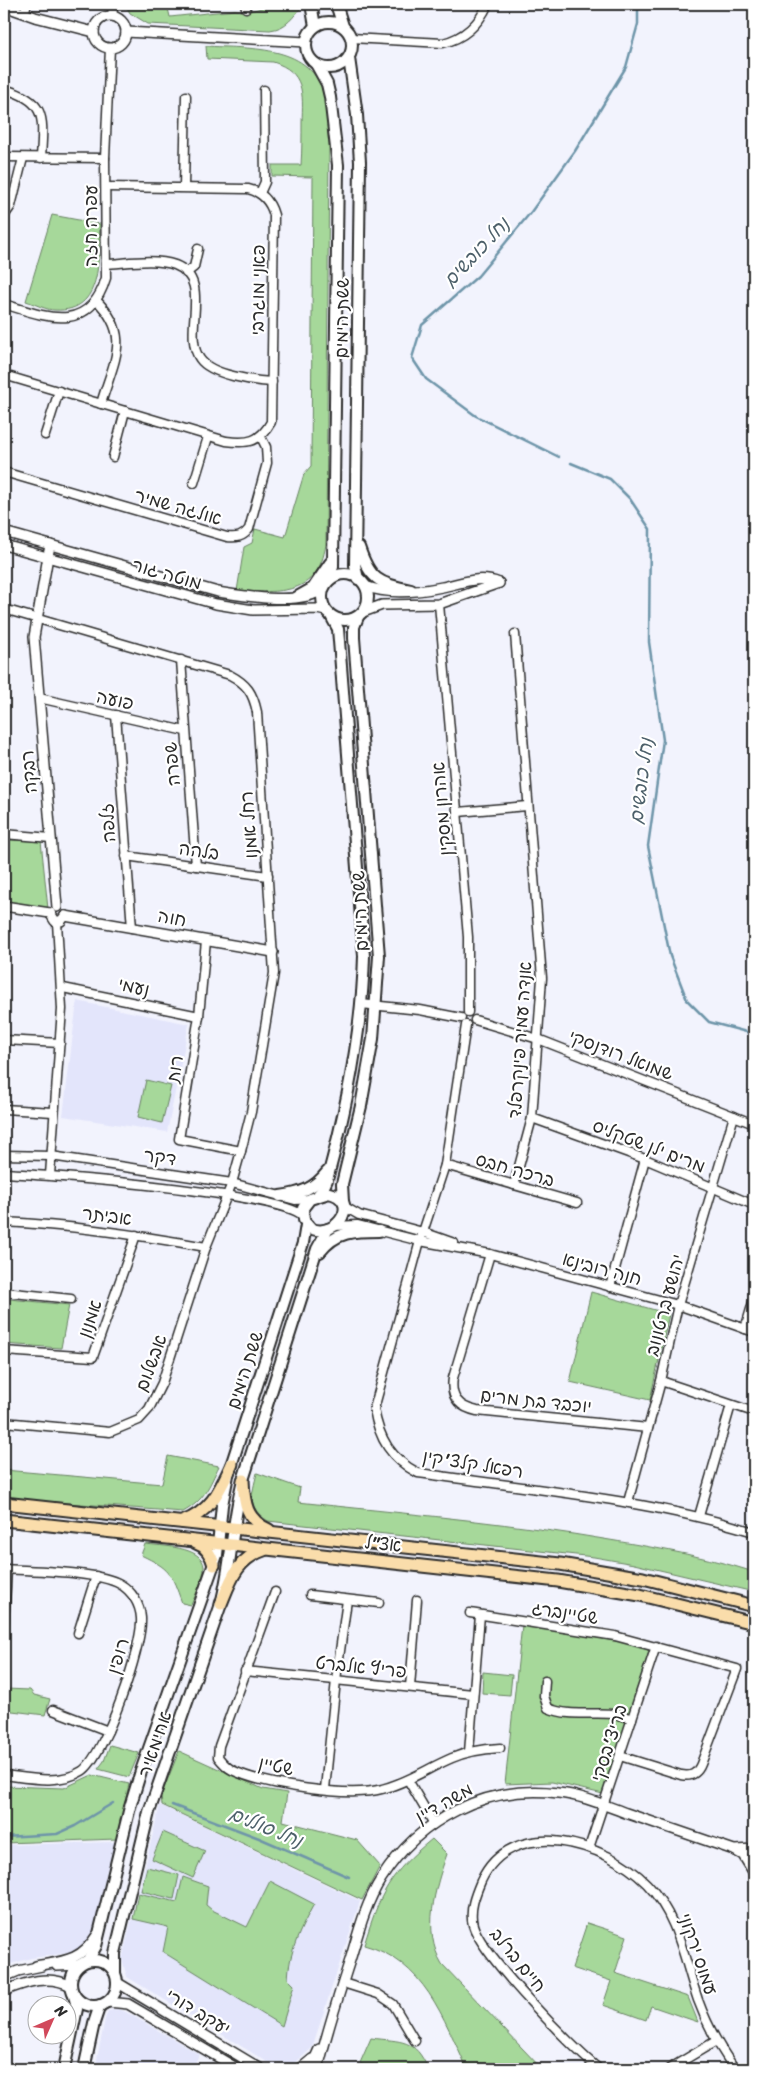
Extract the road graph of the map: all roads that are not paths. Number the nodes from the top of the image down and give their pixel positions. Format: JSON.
{"nodes":[{"id":1,"x":27,"y":4,"type":"edge"},
{"id":2,"x":112,"y":4,"type":"edge"},
{"id":3,"x":310,"y":4,"type":"edge"},
{"id":4,"x":336,"y":4,"type":"edge"},
{"id":5,"x":488,"y":4,"type":"edge"},
{"id":6,"x":4,"y":6,"type":"edge"},
{"id":7,"x":24,"y":13,"type":"junction"},
{"id":8,"x":113,"y":16,"type":"junction"},
{"id":9,"x":315,"y":26,"type":"junction"},
{"id":10,"x":343,"y":26,"type":"junction"},
{"id":11,"x":94,"y":32,"type":"junction"},
{"id":12,"x":126,"y":32,"type":"junction"},
{"id":13,"x":351,"y":38,"type":"junction"},
{"id":14,"x":306,"y":42,"type":"junction"},
{"id":15,"x":110,"y":48,"type":"junction"},
{"id":16,"x":349,"y":58,"type":"junction"},
{"id":17,"x":316,"y":64,"type":"junction"},
{"id":18,"x":4,"y":89,"type":"edge"},
{"id":19,"x":264,"y":90,"type":"dead end"},
{"id":20,"x":186,"y":96,"type":"dead end"},
{"id":21,"x":4,"y":157,"type":"edge"},
{"id":22,"x":23,"y":158,"type":"junction"},
{"id":23,"x":41,"y":158,"type":"junction"},
{"id":24,"x":105,"y":158,"type":"junction"},
{"id":25,"x":184,"y":186,"type":"junction"},
{"id":26,"x":106,"y":187,"type":"junction"},
{"id":27,"x":260,"y":193,"type":"junction"},
{"id":28,"x":4,"y":216,"type":"edge"},
{"id":29,"x":198,"y":248,"type":"dead end"},
{"id":30,"x":106,"y":264,"type":"junction"},
{"id":31,"x":186,"y":273,"type":"junction"},
{"id":32,"x":96,"y":300,"type":"junction"},
{"id":33,"x":4,"y":304,"type":"edge"},
{"id":34,"x":4,"y":375,"type":"edge"},
{"id":35,"x":272,"y":382,"type":"junction"},
{"id":36,"x":59,"y":391,"type":"junction"},
{"id":37,"x":101,"y":404,"type":"junction"},
{"id":38,"x":125,"y":412,"type":"junction"},
{"id":39,"x":45,"y":435,"type":"dead end"},
{"id":40,"x":208,"y":437,"type":"junction"},
{"id":41,"x":260,"y":437,"type":"junction"},
{"id":42,"x":113,"y":457,"type":"dead end"},
{"id":43,"x":4,"y":472,"type":"edge"},
{"id":44,"x":194,"y":483,"type":"dead end"},
{"id":45,"x":4,"y":532,"type":"edge"},
{"id":46,"x":356,"y":538,"type":"junction"},
{"id":47,"x":4,"y":545,"type":"edge"},
{"id":48,"x":50,"y":545,"type":"junction"},
{"id":49,"x":333,"y":555,"type":"junction"},
{"id":50,"x":47,"y":557,"type":"junction"},
{"id":51,"x":330,"y":579,"type":"junction"},
{"id":52,"x":362,"y":582,"type":"junction"},
{"id":53,"x":323,"y":588,"type":"junction"},
{"id":54,"x":411,"y":590,"type":"junction"},
{"id":55,"x":297,"y":597,"type":"junction"},
{"id":56,"x":439,"y":604,"type":"junction"},
{"id":57,"x":4,"y":609,"type":"edge"},
{"id":58,"x":328,"y":614,"type":"junction"},
{"id":59,"x":361,"y":614,"type":"junction"},
{"id":60,"x":37,"y":618,"type":"junction"},
{"id":61,"x":514,"y":634,"type":"dead end"},
{"id":62,"x":180,"y":660,"type":"junction"},
{"id":63,"x":39,"y":698,"type":"junction"},
{"id":64,"x":116,"y":715,"type":"junction"},
{"id":65,"x":185,"y":731,"type":"junction"},
{"id":66,"x":527,"y":806,"type":"junction"},
{"id":67,"x":458,"y":812,"type":"junction"},
{"id":68,"x":4,"y":834,"type":"edge"},
{"id":69,"x":51,"y":838,"type":"junction"},
{"id":70,"x":126,"y":856,"type":"junction"},
{"id":71,"x":196,"y":866,"type":"junction"},
{"id":72,"x":268,"y":876,"type":"junction"},
{"id":73,"x":4,"y":906,"type":"edge"},
{"id":74,"x":54,"y":910,"type":"junction"},
{"id":75,"x":61,"y":919,"type":"junction"},
{"id":76,"x":132,"y":928,"type":"junction"},
{"id":77,"x":206,"y":941,"type":"junction"},
{"id":78,"x":273,"y":952,"type":"junction"},
{"id":79,"x":62,"y":988,"type":"junction"},
{"id":80,"x":361,"y":1004,"type":"junction"},
{"id":81,"x":377,"y":1005,"type":"junction"},
{"id":82,"x":468,"y":1012,"type":"junction"},
{"id":83,"x":199,"y":1016,"type":"junction"},
{"id":84,"x":461,"y":1018,"type":"junction"},
{"id":85,"x":475,"y":1020,"type":"junction"},
{"id":86,"x":466,"y":1025,"type":"junction"},
{"id":87,"x":538,"y":1039,"type":"junction"},
{"id":88,"x":4,"y":1040,"type":"edge"},
{"id":89,"x":60,"y":1043,"type":"junction"},
{"id":90,"x":4,"y":1109,"type":"edge"},
{"id":91,"x":53,"y":1112,"type":"junction"},
{"id":92,"x":734,"y":1116,"type":"junction"},
{"id":93,"x":532,"y":1118,"type":"junction"},
{"id":94,"x":754,"y":1124,"type":"edge"},
{"id":95,"x":241,"y":1151,"type":"junction"},
{"id":96,"x":4,"y":1155,"type":"edge"},
{"id":97,"x":51,"y":1156,"type":"junction"},
{"id":98,"x":644,"y":1159,"type":"junction"},
{"id":99,"x":445,"y":1165,"type":"junction"},
{"id":100,"x":331,"y":1167,"type":"junction"},
{"id":101,"x":4,"y":1173,"type":"edge"},
{"id":102,"x":50,"y":1175,"type":"junction"},
{"id":103,"x":232,"y":1183,"type":"junction"},
{"id":104,"x":514,"y":1185,"type":"junction"},
{"id":105,"x":714,"y":1187,"type":"junction"},
{"id":106,"x":227,"y":1196,"type":"junction"},
{"id":107,"x":280,"y":1196,"type":"junction"},
{"id":108,"x":314,"y":1197,"type":"junction"},
{"id":109,"x":577,"y":1203,"type":"dead end"},
{"id":110,"x":344,"y":1204,"type":"junction"},
{"id":111,"x":754,"y":1205,"type":"edge"},
{"id":112,"x":305,"y":1220,"type":"junction"},
{"id":113,"x":4,"y":1222,"type":"edge"},
{"id":114,"x":331,"y":1228,"type":"junction"},
{"id":115,"x":379,"y":1231,"type":"junction"},
{"id":116,"x":423,"y":1232,"type":"junction"},
{"id":117,"x":136,"y":1235,"type":"junction"},
{"id":118,"x":420,"y":1241,"type":"junction"},
{"id":119,"x":206,"y":1246,"type":"junction"},
{"id":120,"x":470,"y":1249,"type":"junction"},
{"id":121,"x":490,"y":1254,"type":"junction"},
{"id":122,"x":311,"y":1268,"type":"junction"},
{"id":123,"x":610,"y":1287,"type":"junction"},
{"id":124,"x":4,"y":1292,"type":"edge"},
{"id":125,"x":71,"y":1298,"type":"dead end"},
{"id":126,"x":754,"y":1298,"type":"edge"},
{"id":127,"x":678,"y":1305,"type":"junction"},
{"id":128,"x":745,"y":1329,"type":"junction"},
{"id":129,"x":754,"y":1332,"type":"edge"},
{"id":130,"x":4,"y":1350,"type":"edge"},
{"id":131,"x":661,"y":1381,"type":"junction"},
{"id":132,"x":731,"y":1404,"type":"junction"},
{"id":133,"x":754,"y":1412,"type":"edge"},
{"id":134,"x":4,"y":1422,"type":"edge"},
{"id":135,"x":648,"y":1428,"type":"junction"},
{"id":136,"x":232,"y":1464,"type":"junction"},
{"id":137,"x":243,"y":1480,"type":"junction"},
{"id":138,"x":628,"y":1502,"type":"junction"},
{"id":139,"x":4,"y":1503,"type":"edge"},
{"id":140,"x":699,"y":1516,"type":"junction"},
{"id":141,"x":4,"y":1520,"type":"edge"},
{"id":142,"x":181,"y":1522,"type":"junction"},
{"id":143,"x":220,"y":1527,"type":"junction"},
{"id":144,"x":233,"y":1528,"type":"junction"},
{"id":145,"x":754,"y":1532,"type":"edge"},
{"id":146,"x":278,"y":1533,"type":"junction"},
{"id":147,"x":187,"y":1540,"type":"junction"},
{"id":148,"x":219,"y":1544,"type":"junction"},
{"id":149,"x":232,"y":1545,"type":"junction"},
{"id":150,"x":267,"y":1549,"type":"junction"},
{"id":151,"x":214,"y":1565,"type":"junction"},
{"id":152,"x":6,"y":1569,"type":"edge"},
{"id":153,"x":96,"y":1576,"type":"junction"},
{"id":154,"x":276,"y":1592,"type":"dead end"},
{"id":155,"x":310,"y":1596,"type":"dead end"},
{"id":156,"x":348,"y":1600,"type":"junction"},
{"id":157,"x":416,"y":1600,"type":"dead end"},
{"id":158,"x":379,"y":1603,"type":"dead end"},
{"id":159,"x":221,"y":1604,"type":"junction"},
{"id":160,"x":754,"y":1606,"type":"edge"},
{"id":161,"x":470,"y":1613,"type":"dead end"},
{"id":162,"x":480,"y":1615,"type":"junction"},
{"id":163,"x":4,"y":1622,"type":"edge"},
{"id":164,"x":754,"y":1623,"type":"edge"},
{"id":165,"x":78,"y":1633,"type":"dead end"},
{"id":166,"x":656,"y":1646,"type":"junction"},
{"id":167,"x":245,"y":1671,"type":"junction"},
{"id":168,"x":336,"y":1680,"type":"junction"},
{"id":169,"x":545,"y":1681,"type":"dead end"},
{"id":170,"x":410,"y":1687,"type":"junction"},
{"id":171,"x":474,"y":1694,"type":"junction"},
{"id":172,"x":53,"y":1710,"type":"dead end"},
{"id":173,"x":632,"y":1719,"type":"junction"},
{"id":174,"x":108,"y":1731,"type":"junction"},
{"id":175,"x":500,"y":1748,"type":"dead end"},
{"id":176,"x":468,"y":1752,"type":"junction"},
{"id":177,"x":620,"y":1756,"type":"junction"},
{"id":178,"x":4,"y":1776,"type":"edge"},
{"id":179,"x":408,"y":1780,"type":"junction"},
{"id":180,"x":325,"y":1789,"type":"junction"},
{"id":181,"x":604,"y":1805,"type":"junction"},
{"id":182,"x":434,"y":1824,"type":"junction"},
{"id":183,"x":589,"y":1848,"type":"junction"},
{"id":184,"x":734,"y":1850,"type":"junction"},
{"id":185,"x":754,"y":1850,"type":"edge"},
{"id":186,"x":753,"y":1871,"type":"edge"},
{"id":187,"x":100,"y":1931,"type":"junction"},
{"id":188,"x":84,"y":1962,"type":"junction"},
{"id":189,"x":36,"y":1966,"type":"junction"},
{"id":190,"x":115,"y":1972,"type":"junction"},
{"id":191,"x":4,"y":1977,"type":"edge"},
{"id":192,"x":118,"y":1982,"type":"junction"},
{"id":193,"x":342,"y":1983,"type":"junction"},
{"id":194,"x":72,"y":1989,"type":"junction"},
{"id":195,"x":4,"y":1991,"type":"edge"},
{"id":196,"x":104,"y":2004,"type":"junction"},
{"id":197,"x":326,"y":2033,"type":"junction"},
{"id":198,"x":415,"y":2041,"type":"dead end"},
{"id":199,"x":716,"y":2041,"type":"junction"},
{"id":200,"x":320,"y":2048,"type":"junction"},
{"id":201,"x":64,"y":2069,"type":"edge"},
{"id":202,"x":84,"y":2069,"type":"edge"},
{"id":203,"x":238,"y":2069,"type":"edge"},
{"id":204,"x":261,"y":2069,"type":"edge"},
{"id":205,"x":300,"y":2069,"type":"edge"},
{"id":206,"x":310,"y":2069,"type":"edge"},
{"id":207,"x":318,"y":2069,"type":"edge"},
{"id":208,"x":599,"y":2069,"type":"edge"},
{"id":209,"x":669,"y":2069,"type":"edge"},
{"id":210,"x":735,"y":2069,"type":"edge"}],
"edges":[{"from":1,"to":7,"type":"street"},
{"from":2,"to":8,"type":"street"},
{"from":3,"to":9,"type":"main road"},
{"from":4,"to":10,"type":"main road"},
{"from":5,"to":13,"type":"street"},
{"from":6,"to":7,"type":"street"},
{"from":7,"to":11,"type":"street"},
{"from":8,"to":11,"type":"street"},
{"from":8,"to":12,"type":"street"},
{"from":9,"to":10,"type":"main road"},
{"from":9,"to":14,"type":"main road"},
{"from":10,"to":13,"type":"main road"},
{"from":11,"to":15,"type":"street"},
{"from":12,"to":14,"type":"street"},
{"from":12,"to":15,"type":"street"},
{"from":13,"to":16,"type":"main road"},
{"from":14,"to":17,"type":"main road"},
{"from":15,"to":24,"type":"street","name":"עפרה חזה"},
{"from":16,"to":17,"type":"main road"},
{"from":16,"to":46,"type":"main road","name":"ששת הימים"},
{"from":17,"to":49,"type":"main road","name":"ששת הימים"},
{"from":18,"to":23,"type":"street"},
{"from":19,"to":27,"type":"street"},
{"from":20,"to":25,"type":"street"},
{"from":21,"to":22,"type":"street"},
{"from":22,"to":23,"type":"street"},
{"from":22,"to":28,"type":"street"},
{"from":23,"to":24,"type":"street"},
{"from":24,"to":26,"type":"street","name":"עפרה חזה"},
{"from":25,"to":26,"type":"street"},
{"from":25,"to":27,"type":"street"},
{"from":26,"to":30,"type":"street","name":"עפרה חזה"},
{"from":27,"to":35,"type":"street","name":"פאני מוגרבי"},
{"from":29,"to":31,"type":"street"},
{"from":30,"to":31,"type":"street"},
{"from":30,"to":32,"type":"street","name":"עפרה חזה"},
{"from":31,"to":35,"type":"street"},
{"from":32,"to":33,"type":"street","name":"עפרה חזה"},
{"from":32,"to":37,"type":"street"},
{"from":34,"to":36,"type":"street"},
{"from":35,"to":41,"type":"street","name":"פאני מוגרבי"},
{"from":36,"to":37,"type":"street"},
{"from":36,"to":39,"type":"street"},
{"from":37,"to":38,"type":"street"},
{"from":38,"to":40,"type":"street"},
{"from":38,"to":42,"type":"street"},
{"from":40,"to":41,"type":"street"},
{"from":40,"to":44,"type":"street"},
{"from":41,"to":43,"type":"street","name":"אולגה שמיר"},
{"from":45,"to":48,"type":"street","name":"מוטה גור"},
{"from":46,"to":52,"type":"main road","name":"ששת הימים"},
{"from":46,"to":54,"type":"main road"},
{"from":47,"to":50,"type":"street","name":"מוטה גור"},
{"from":48,"to":50,"type":"street","name":"רבקה"},
{"from":48,"to":55,"type":"street","name":"מוטה גור"},
{"from":49,"to":51,"type":"main road","name":"ששת הימים"},
{"from":49,"to":55,"type":"main road"},
{"from":50,"to":58,"type":"street","name":"מוטה גור"},
{"from":50,"to":60,"type":"street","name":"רבקה"},
{"from":51,"to":52,"type":"main road"},
{"from":51,"to":53,"type":"main road"},
{"from":52,"to":54,"type":"street"},
{"from":52,"to":59,"type":"main road"},
{"from":53,"to":55,"type":"street","name":"מוטה גור"},
{"from":53,"to":58,"type":"main road"},
{"from":54,"to":56,"type":"street"},
{"from":56,"to":59,"type":"street"},
{"from":56,"to":67,"type":"street","name":"אהרון מסקין"},
{"from":57,"to":60,"type":"street","name":"רחל אמנו"},
{"from":58,"to":59,"type":"main road"},
{"from":58,"to":80,"type":"main road","name":"ששת הימים"},
{"from":59,"to":81,"type":"main road","name":"ששת הימים"},
{"from":60,"to":62,"type":"street","name":"רחל אמנו"},
{"from":60,"to":63,"type":"street","name":"רבקה"},
{"from":61,"to":66,"type":"street","name":"אנדה עמיר פינקרפלד"},
{"from":62,"to":65,"type":"street","name":"שפרה"},
{"from":62,"to":72,"type":"street","name":"רחל אמנו"},
{"from":63,"to":64,"type":"street","name":"פועה"},
{"from":63,"to":69,"type":"street","name":"רבקה"},
{"from":64,"to":65,"type":"street","name":"פועה"},
{"from":64,"to":70,"type":"street","name":"זלפה"},
{"from":65,"to":71,"type":"street","name":"שפרה"},
{"from":66,"to":67,"type":"street"},
{"from":66,"to":87,"type":"street","name":"אנדה עמיר פינקרפלד"},
{"from":67,"to":82,"type":"street","name":"אהרון מסקין"},
{"from":68,"to":69,"type":"street"},
{"from":69,"to":74,"type":"street","name":"רבקה"},
{"from":70,"to":71,"type":"street","name":"בלהה"},
{"from":70,"to":76,"type":"street","name":"זלפה"},
{"from":71,"to":72,"type":"street","name":"בלהה"},
{"from":72,"to":78,"type":"street","name":"רחל אמנו"},
{"from":73,"to":74,"type":"street"},
{"from":74,"to":75,"type":"street"},
{"from":74,"to":75,"type":"street"},
{"from":75,"to":76,"type":"street","name":"חוה"},
{"from":75,"to":79,"type":"street"},
{"from":76,"to":77,"type":"street","name":"חוה"},
{"from":77,"to":78,"type":"street","name":"חוה"},
{"from":77,"to":83,"type":"street","name":"רות"},
{"from":78,"to":95,"type":"street","name":"רחל אמנו"},
{"from":79,"to":83,"type":"street","name":"נעמי"},
{"from":79,"to":89,"type":"street"},
{"from":80,"to":81,"type":"street"},
{"from":80,"to":100,"type":"main road","name":"ששת הימים"},
{"from":81,"to":84,"type":"street"},
{"from":81,"to":110,"type":"main road","name":"ששת הימים"},
{"from":82,"to":84,"type":"street"},
{"from":82,"to":85,"type":"street"},
{"from":83,"to":95,"type":"street","name":"רות"},
{"from":84,"to":86,"type":"street"},
{"from":85,"to":86,"type":"street"},
{"from":85,"to":87,"type":"street","name":"שמואל רודנסקי"},
{"from":86,"to":99,"type":"street"},
{"from":87,"to":92,"type":"street","name":"שמואל רודנסקי"},
{"from":87,"to":93,"type":"street","name":"אנדה עמיר פינקרפלד"},
{"from":88,"to":89,"type":"street"},
{"from":89,"to":91,"type":"street"},
{"from":90,"to":91,"type":"street"},
{"from":91,"to":97,"type":"street"},
{"from":92,"to":94,"type":"street","name":"שמואל רודנסקי"},
{"from":92,"to":105,"type":"street","name":"יהושע ברטונוב"},
{"from":93,"to":98,"type":"street","name":"מרים ילן שטקליס"},
{"from":93,"to":104,"type":"street","name":"אנדה עמיר פינקרפלד"},
{"from":95,"to":103,"type":"street","name":"רחל אמנו"},
{"from":96,"to":97,"type":"street","name":"דקר"},
{"from":97,"to":102,"type":"street"},
{"from":97,"to":103,"type":"street","name":"דקר"},
{"from":98,"to":105,"type":"street","name":"מרים ילן שטקליס"},
{"from":98,"to":123,"type":"street"},
{"from":99,"to":104,"type":"street","name":"ברכה חבס"},
{"from":99,"to":116,"type":"street"},
{"from":100,"to":107,"type":"main road"},
{"from":100,"to":108,"type":"main road","name":"ששת הימים"},
{"from":101,"to":102,"type":"street","name":"דקר"},
{"from":102,"to":106,"type":"street","name":"דקר"},
{"from":103,"to":106,"type":"street","name":"אבשלום"},
{"from":103,"to":107,"type":"street","name":"דקר"},
{"from":104,"to":109,"type":"street","name":"ברכה חבס"},
{"from":105,"to":111,"type":"street","name":"מרים ילן שטקליס"},
{"from":105,"to":127,"type":"street","name":"יהושע ברטונוב"},
{"from":106,"to":112,"type":"street","name":"דקר"},
{"from":106,"to":119,"type":"street","name":"אבשלום"},
{"from":107,"to":108,"type":"street","name":"דקר"},
{"from":108,"to":110,"type":"main road"},
{"from":108,"to":112,"type":"main road"},
{"from":110,"to":114,"type":"main road"},
{"from":110,"to":116,"type":"street","name":"חנה רובינא"},
{"from":112,"to":114,"type":"main road"},
{"from":112,"to":136,"type":"main road","name":"ששת הימים"},
{"from":113,"to":117,"type":"street","name":"אביתר"},
{"from":114,"to":115,"type":"street","name":"חנה רובינא"},
{"from":114,"to":122,"type":"main road","name":"ששת הימים"},
{"from":115,"to":118,"type":"street","name":"חנה רובינא"},
{"from":115,"to":122,"type":"main road"},
{"from":116,"to":118,"type":"street","name":"רפאל קלצ'קין"},
{"from":116,"to":120,"type":"street","name":"חנה רובינא"},
{"from":117,"to":119,"type":"street","name":"אביתר"},
{"from":117,"to":130,"type":"street","name":"אמנון"},
{"from":118,"to":120,"type":"street","name":"חנה רובינא"},
{"from":118,"to":138,"type":"street","name":"רפאל קלצ'קין"},
{"from":119,"to":134,"type":"street","name":"אבשלום"},
{"from":120,"to":121,"type":"street","name":"חנה רובינא"},
{"from":121,"to":123,"type":"street","name":"חנה רובינא"},
{"from":121,"to":135,"type":"street","name":"יוכבד בת מרים"},
{"from":122,"to":137,"type":"main road","name":"ששת הימים"},
{"from":123,"to":127,"type":"street","name":"חנה רובינא"},
{"from":124,"to":125,"type":"street"},
{"from":126,"to":128,"type":"street"},
{"from":127,"to":128,"type":"street","name":"חנה רובינא"},
{"from":127,"to":131,"type":"street","name":"יהושע ברטונוב"},
{"from":128,"to":129,"type":"street","name":"חנה רובינא"},
{"from":131,"to":132,"type":"street"},
{"from":131,"to":135,"type":"street","name":"יהושע ברטונוב"},
{"from":132,"to":133,"type":"street"},
{"from":132,"to":140,"type":"street"},
{"from":135,"to":138,"type":"street","name":"יהושע ברטונוב"},
{"from":136,"to":142,"type":"main road"},
{"from":136,"to":143,"type":"main road","name":"ששת הימים"},
{"from":137,"to":144,"type":"main road","name":"ששת הימים"},
{"from":137,"to":146,"type":"main road"},
{"from":138,"to":140,"type":"street","name":"רפאל קלצ'קין"},
{"from":139,"to":142,"type":"main road","name":"אצ\"ל"},
{"from":140,"to":145,"type":"street","name":"רפאל קלצ'קין"},
{"from":141,"to":147,"type":"main road","name":"אצ\"ל"},
{"from":142,"to":143,"type":"main road","name":"אצ\"ל"},
{"from":143,"to":144,"type":"main road","name":"אצ\"ל"},
{"from":143,"to":148,"type":"main road","name":"אחימאיר"},
{"from":144,"to":146,"type":"main road","name":"אצ\"ל"},
{"from":144,"to":149,"type":"main road","name":"אחימאיר"},
{"from":146,"to":160,"type":"main road","name":"אצ\"ל"},
{"from":147,"to":148,"type":"main road","name":"אצ\"ל"},
{"from":147,"to":151,"type":"main road"},
{"from":148,"to":149,"type":"main road","name":"אצ\"ל"},
{"from":148,"to":151,"type":"main road","name":"אחימאיר"},
{"from":149,"to":150,"type":"main road","name":"אצ\"ל"},
{"from":149,"to":159,"type":"main road","name":"אחימאיר"},
{"from":150,"to":159,"type":"main road"},
{"from":150,"to":164,"type":"main road","name":"אצ\"ל"},
{"from":151,"to":187,"type":"main road","name":"אחימאיר"},
{"from":152,"to":153,"type":"street","name":"רופין"},
{"from":152,"to":163,"type":"street"},
{"from":153,"to":165,"type":"street"},
{"from":153,"to":174,"type":"street","name":"רופין"},
{"from":154,"to":167,"type":"street","name":"שטיין"},
{"from":155,"to":156,"type":"street"},
{"from":156,"to":158,"type":"street"},
{"from":156,"to":168,"type":"street"},
{"from":157,"to":170,"type":"street"},
{"from":159,"to":190,"type":"main road","name":"אחימאיר"},
{"from":161,"to":162,"type":"street","name":"שטיינברג"},
{"from":162,"to":166,"type":"street","name":"שטיינברג"},
{"from":162,"to":171,"type":"street"},
{"from":166,"to":173,"type":"street","name":"בריצ'בסקי"},
{"from":166,"to":177,"type":"street","name":"שטיינברג"},
{"from":167,"to":168,"type":"street","name":"פריץ אלברט"},
{"from":167,"to":180,"type":"street","name":"שטיין"},
{"from":168,"to":170,"type":"street","name":"פריץ אלברט"},
{"from":168,"to":180,"type":"street"},
{"from":169,"to":173,"type":"street"},
{"from":170,"to":171,"type":"street","name":"פריץ אלברט"},
{"from":171,"to":176,"type":"street"},
{"from":172,"to":174,"type":"street"},
{"from":173,"to":177,"type":"street","name":"בריצ'בסקי"},
{"from":174,"to":178,"type":"street","name":"רופין"},
{"from":175,"to":176,"type":"street","name":"שטיין"},
{"from":176,"to":179,"type":"street","name":"שטיין"},
{"from":177,"to":181,"type":"street","name":"בריצ'בסקי"},
{"from":179,"to":180,"type":"street","name":"שטיין"},
{"from":179,"to":182,"type":"street"},
{"from":181,"to":182,"type":"street","name":"משה דיין"},
{"from":181,"to":183,"type":"street","name":"בריצ'בסקי"},
{"from":181,"to":184,"type":"street","name":"משה דיין"},
{"from":182,"to":193,"type":"street","name":"משה דיין"},
{"from":183,"to":199,"type":"street","name":"עמוס ירקוני"},
{"from":183,"to":208,"type":"street","name":"חיים ברלב"},
{"from":184,"to":185,"type":"street","name":"משה דיין"},
{"from":184,"to":186,"type":"street","name":"משה דיין"},
{"from":185,"to":186,"type":"street"},
{"from":187,"to":188,"type":"main road","name":"אחימאיר"},
{"from":187,"to":189,"type":"street"},
{"from":188,"to":189,"type":"street"},
{"from":188,"to":190,"type":"main road"},
{"from":188,"to":194,"type":"main road"},
{"from":189,"to":191,"type":"street"},
{"from":190,"to":192,"type":"main road"},
{"from":192,"to":196,"type":"main road"},
{"from":192,"to":204,"type":"street","name":"יעקב דורי"},
{"from":193,"to":197,"type":"street","name":"משה דיין"},
{"from":193,"to":198,"type":"street"},
{"from":194,"to":195,"type":"street"},
{"from":194,"to":196,"type":"main road"},
{"from":194,"to":201,"type":"main road"},
{"from":196,"to":202,"type":"main road"},
{"from":196,"to":203,"type":"street","name":"יעקב דורי"},
{"from":197,"to":200,"type":"street","name":"משה דיין"},
{"from":197,"to":207,"type":"street","name":"משה דיין"},
{"from":199,"to":209,"type":"street"},
{"from":199,"to":210,"type":"street","name":"עמוס ירקוני"},
{"from":200,"to":205,"type":"street"},
{"from":200,"to":206,"type":"street","name":"משה דיין"}]}
